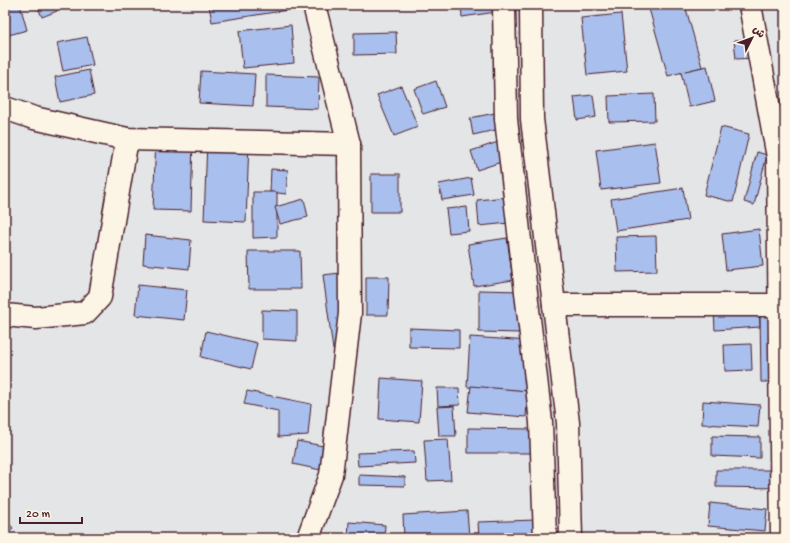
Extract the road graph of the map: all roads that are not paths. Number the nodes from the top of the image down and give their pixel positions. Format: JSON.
{"nodes":[{"id":1,"x":314,"y":5,"type":"edge"},
{"id":2,"x":504,"y":5,"type":"edge"},
{"id":3,"x":531,"y":5,"type":"edge"},
{"id":4,"x":750,"y":5,"type":"edge"},
{"id":5,"x":5,"y":108,"type":"edge"},
{"id":6,"x":127,"y":138,"type":"junction"},
{"id":7,"x":349,"y":144,"type":"junction"},
{"id":8,"x":554,"y":305,"type":"junction"},
{"id":9,"x":780,"y":305,"type":"junction"},
{"id":10,"x":5,"y":316,"type":"edge"},
{"id":11,"x":783,"y":528,"type":"edge"},
{"id":12,"x":308,"y":538,"type":"edge"},
{"id":13,"x":545,"y":538,"type":"edge"},
{"id":14,"x":571,"y":538,"type":"edge"}],
"edges":[{"from":1,"to":7,"type":"street"},
{"from":2,"to":13,"type":"street"},
{"from":3,"to":8,"type":"street"},
{"from":4,"to":9,"type":"street"},
{"from":5,"to":6,"type":"street"},
{"from":6,"to":7,"type":"street"},
{"from":6,"to":10,"type":"street"},
{"from":7,"to":12,"type":"street"},
{"from":8,"to":9,"type":"street"},
{"from":8,"to":14,"type":"street"},
{"from":9,"to":11,"type":"street"}]}
